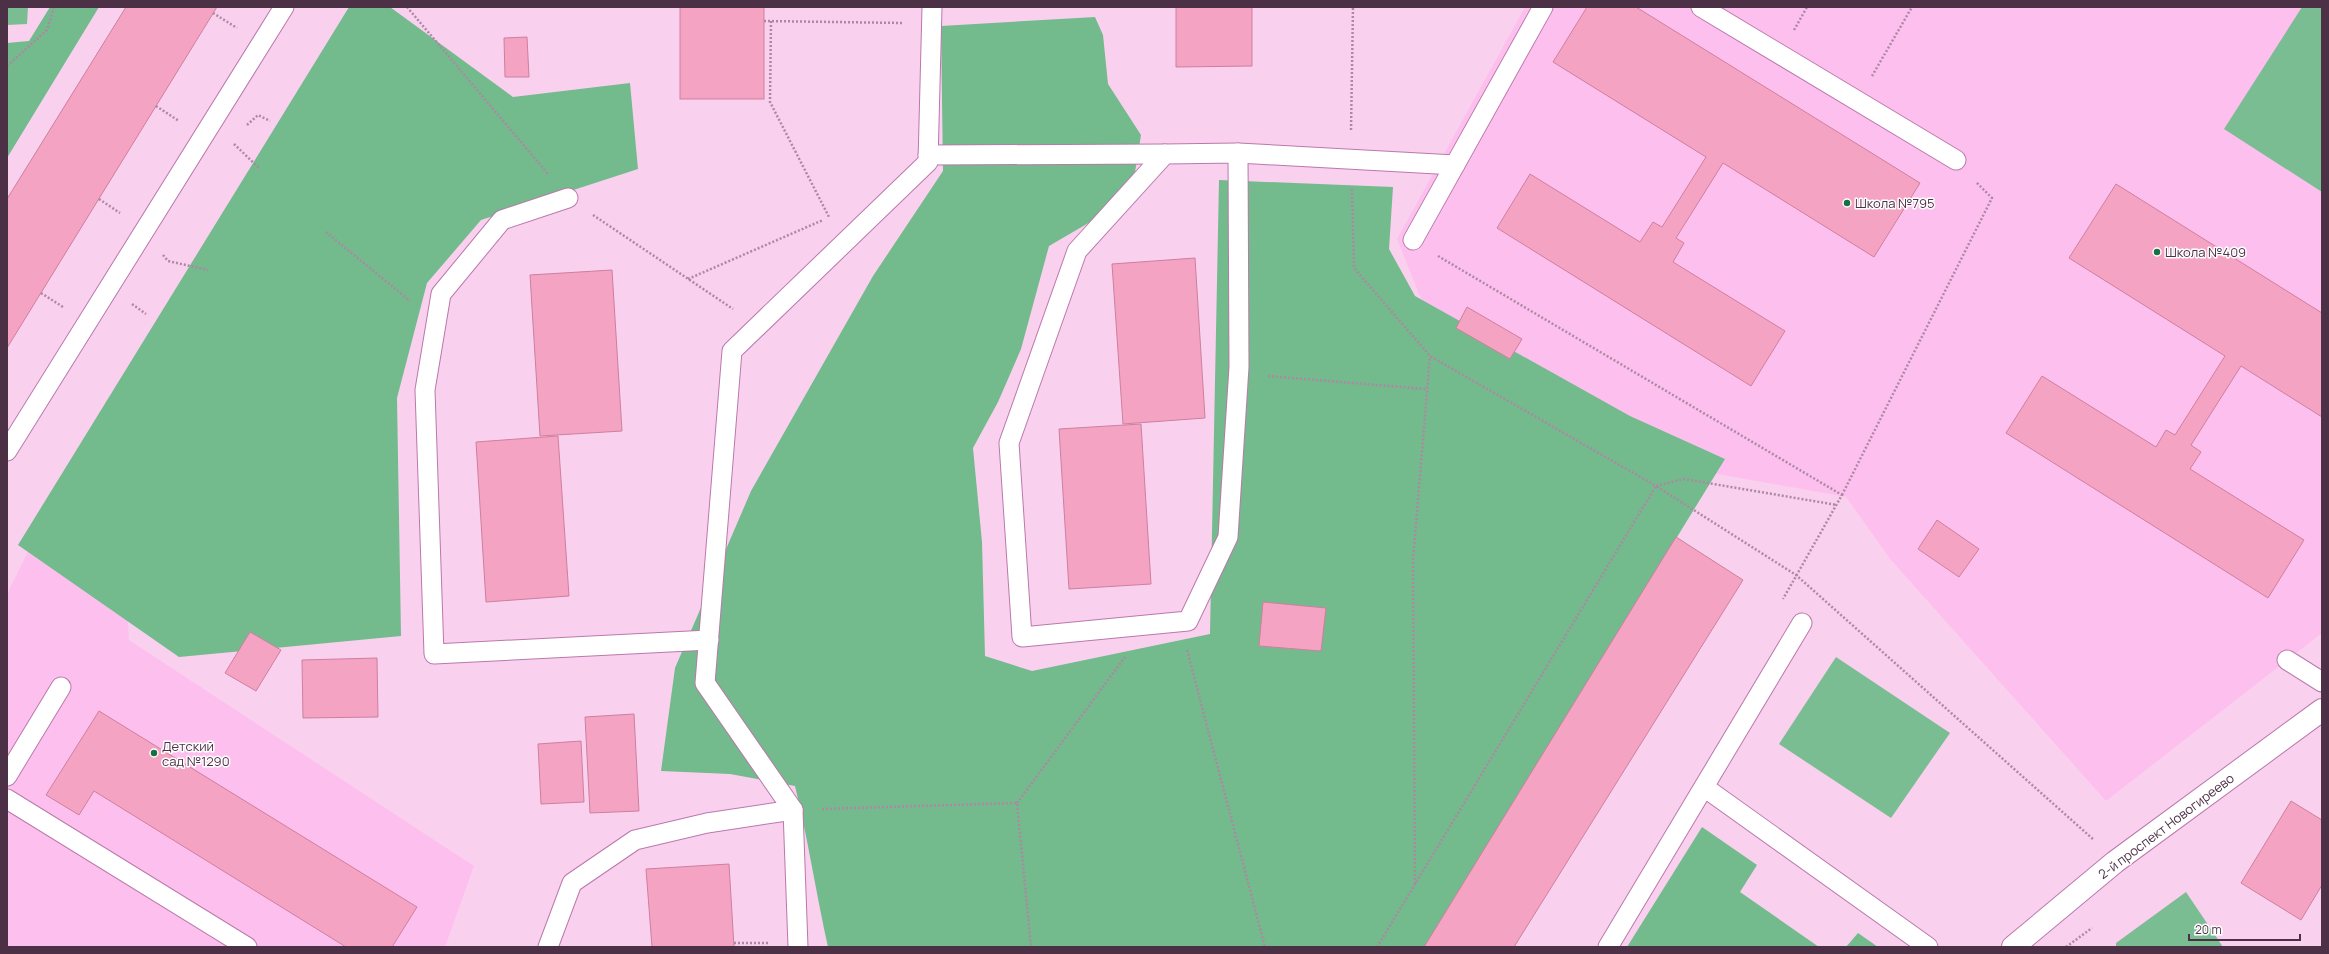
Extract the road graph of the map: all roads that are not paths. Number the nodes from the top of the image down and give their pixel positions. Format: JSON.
{"nodes":[{"id":1,"x":284,"y":7,"type":"edge"},
{"id":2,"x":1543,"y":7,"type":"edge"},
{"id":3,"x":1701,"y":7,"type":"edge"},
{"id":4,"x":931,"y":15,"type":"edge"},
{"id":5,"x":1238,"y":153,"type":"junction"},
{"id":6,"x":1165,"y":154,"type":"junction"},
{"id":7,"x":928,"y":155,"type":"junction"},
{"id":8,"x":1956,"y":160,"type":"road end"},
{"id":9,"x":1455,"y":165,"type":"junction"},
{"id":10,"x":568,"y":198,"type":"road end"},
{"id":11,"x":1413,"y":240,"type":"road end"},
{"id":12,"x":7,"y":451,"type":"edge"},
{"id":13,"x":1802,"y":623,"type":"dead end"},
{"id":14,"x":709,"y":640,"type":"junction"},
{"id":15,"x":2287,"y":660,"type":"dead end"},
{"id":16,"x":2322,"y":682,"type":"edge"},
{"id":17,"x":61,"y":687,"type":"dead end"},
{"id":18,"x":2322,"y":710,"type":"edge"},
{"id":19,"x":7,"y":776,"type":"edge"},
{"id":20,"x":1704,"y":787,"type":"junction"},
{"id":21,"x":7,"y":799,"type":"edge"},
{"id":22,"x":793,"y":810,"type":"junction"},
{"id":23,"x":798,"y":945,"type":"edge"},
{"id":24,"x":247,"y":947,"type":"edge"},
{"id":25,"x":548,"y":947,"type":"edge"},
{"id":26,"x":1608,"y":947,"type":"edge"},
{"id":27,"x":1928,"y":947,"type":"edge"},
{"id":28,"x":2013,"y":947,"type":"edge"}],
"edges":[{"from":1,"to":12,"type":"lane"},
{"from":2,"to":9,"type":"lane"},
{"from":3,"to":8,"type":"lane"},
{"from":4,"to":7,"type":"lane"},
{"from":5,"to":6,"type":"lane"},
{"from":5,"to":6,"type":"lane"},
{"from":5,"to":9,"type":"lane"},
{"from":6,"to":7,"type":"lane"},
{"from":7,"to":14,"type":"lane"},
{"from":9,"to":11,"type":"lane"},
{"from":10,"to":14,"type":"lane"},
{"from":13,"to":20,"type":"lane"},
{"from":14,"to":22,"type":"lane"},
{"from":15,"to":16,"type":"lane"},
{"from":17,"to":19,"type":"lane"},
{"from":18,"to":28,"type":"street","name":"2-й проспект Новогиреево"},
{"from":20,"to":26,"type":"lane"},
{"from":20,"to":27,"type":"lane"},
{"from":21,"to":24,"type":"lane"},
{"from":22,"to":23,"type":"lane"},
{"from":22,"to":25,"type":"lane"}]}
